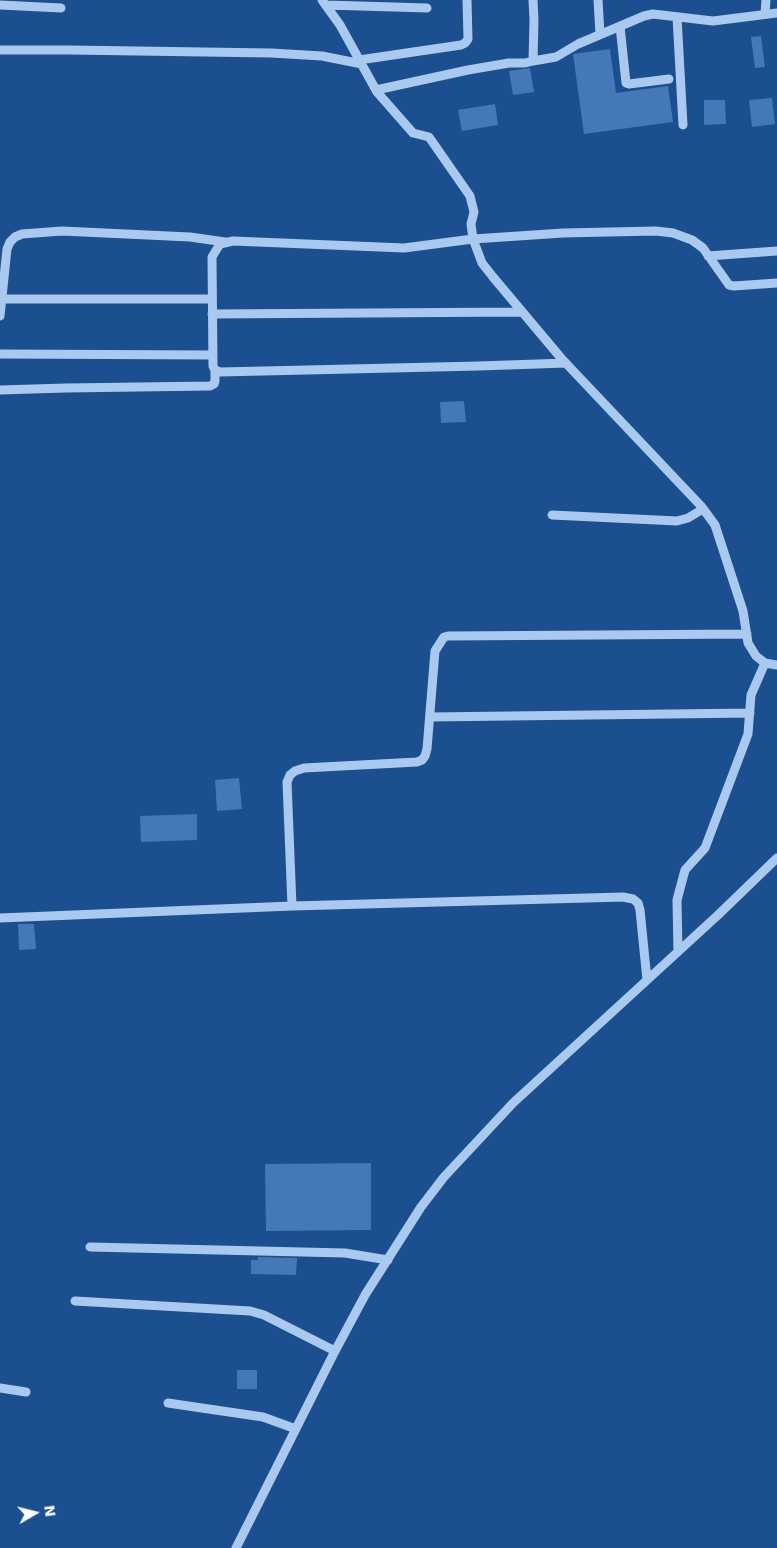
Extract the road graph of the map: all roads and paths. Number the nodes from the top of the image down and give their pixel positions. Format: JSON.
{"nodes":[{"id":1,"x":467,"y":0,"type":"edge"},
{"id":2,"x":534,"y":0,"type":"edge"},
{"id":3,"x":598,"y":0,"type":"edge"},
{"id":4,"x":766,"y":0,"type":"edge"},
{"id":5,"x":324,"y":2,"type":"edge"},
{"id":6,"x":0,"y":5,"type":"edge"},
{"id":7,"x":61,"y":8,"type":"dead end"},
{"id":8,"x":427,"y":8,"type":"dead end"},
{"id":9,"x":777,"y":13,"type":"edge"},
{"id":10,"x":765,"y":14,"type":"junction"},
{"id":11,"x":677,"y":17,"type":"junction"},
{"id":12,"x":620,"y":26,"type":"junction"},
{"id":13,"x":600,"y":34,"type":"junction"},
{"id":14,"x":0,"y":50,"type":"edge"},
{"id":15,"x":533,"y":61,"type":"junction"},
{"id":16,"x":361,"y":62,"type":"junction"},
{"id":17,"x":669,"y":79,"type":"dead end"},
{"id":18,"x":376,"y":90,"type":"junction"},
{"id":19,"x":683,"y":125,"type":"dead end"},
{"id":20,"x":473,"y":239,"type":"junction"},
{"id":21,"x":225,"y":242,"type":"junction"},
{"id":22,"x":777,"y":251,"type":"edge"},
{"id":23,"x":708,"y":256,"type":"junction"},
{"id":24,"x":777,"y":283,"type":"edge"},
{"id":25,"x":212,"y":298,"type":"junction"},
{"id":26,"x":2,"y":299,"type":"junction"},
{"id":27,"x":522,"y":312,"type":"junction"},
{"id":28,"x":212,"y":314,"type":"junction"},
{"id":29,"x":0,"y":316,"type":"edge"},
{"id":30,"x":0,"y":354,"type":"edge"},
{"id":31,"x":213,"y":355,"type":"junction"},
{"id":32,"x":566,"y":363,"type":"junction"},
{"id":33,"x":215,"y":370,"type":"junction"},
{"id":34,"x":0,"y":390,"type":"edge"},
{"id":35,"x":703,"y":509,"type":"junction"},
{"id":36,"x":552,"y":515,"type":"dead end"},
{"id":37,"x":747,"y":634,"type":"junction"},
{"id":38,"x":765,"y":663,"type":"junction"},
{"id":39,"x":777,"y":665,"type":"edge"},
{"id":40,"x":750,"y":713,"type":"junction"},
{"id":41,"x":430,"y":716,"type":"junction"},
{"id":42,"x":777,"y":858,"type":"edge"},
{"id":43,"x":292,"y":906,"type":"junction"},
{"id":44,"x":0,"y":918,"type":"edge"},
{"id":45,"x":678,"y":952,"type":"junction"},
{"id":46,"x":647,"y":980,"type":"junction"},
{"id":47,"x":90,"y":1247,"type":"dead end"},
{"id":48,"x":388,"y":1260,"type":"junction"},
{"id":49,"x":76,"y":1301,"type":"dead end"},
{"id":50,"x":335,"y":1351,"type":"junction"},
{"id":51,"x":0,"y":1388,"type":"edge"},
{"id":52,"x":26,"y":1392,"type":"dead end"},
{"id":53,"x":168,"y":1403,"type":"dead end"},
{"id":54,"x":296,"y":1429,"type":"junction"},
{"id":55,"x":236,"y":1548,"type":"edge"}],
"edges":[{"from":1,"to":16,"type":"street"},
{"from":2,"to":15,"type":"street"},
{"from":3,"to":13,"type":"street"},
{"from":4,"to":10,"type":"street"},
{"from":5,"to":8,"type":"street"},
{"from":5,"to":16,"type":"street"},
{"from":6,"to":7,"type":"street"},
{"from":9,"to":10,"type":"street"},
{"from":10,"to":11,"type":"street"},
{"from":11,"to":12,"type":"street"},
{"from":11,"to":19,"type":"street"},
{"from":12,"to":13,"type":"street"},
{"from":12,"to":17,"type":"street"},
{"from":13,"to":15,"type":"street"},
{"from":14,"to":16,"type":"street"},
{"from":15,"to":18,"type":"street"},
{"from":16,"to":18,"type":"street"},
{"from":18,"to":20,"type":"street"},
{"from":20,"to":21,"type":"street"},
{"from":20,"to":23,"type":"street"},
{"from":20,"to":27,"type":"street"},
{"from":21,"to":25,"type":"street"},
{"from":21,"to":26,"type":"street"},
{"from":22,"to":23,"type":"street"},
{"from":23,"to":24,"type":"street"},
{"from":25,"to":26,"type":"street"},
{"from":25,"to":28,"type":"street"},
{"from":26,"to":29,"type":"street"},
{"from":27,"to":28,"type":"street"},
{"from":27,"to":32,"type":"street"},
{"from":28,"to":31,"type":"street"},
{"from":30,"to":31,"type":"street"},
{"from":31,"to":33,"type":"street"},
{"from":32,"to":33,"type":"street"},
{"from":32,"to":35,"type":"street"},
{"from":33,"to":34,"type":"street"},
{"from":35,"to":36,"type":"street"},
{"from":35,"to":37,"type":"street"},
{"from":37,"to":38,"type":"street"},
{"from":37,"to":41,"type":"street"},
{"from":38,"to":39,"type":"street"},
{"from":38,"to":40,"type":"street"},
{"from":40,"to":41,"type":"street"},
{"from":40,"to":45,"type":"street"},
{"from":41,"to":43,"type":"street"},
{"from":42,"to":45,"type":"street"},
{"from":43,"to":44,"type":"street"},
{"from":43,"to":46,"type":"street"},
{"from":45,"to":46,"type":"street"},
{"from":46,"to":48,"type":"street"},
{"from":47,"to":48,"type":"street"},
{"from":48,"to":50,"type":"street"},
{"from":49,"to":50,"type":"street"},
{"from":50,"to":54,"type":"street"},
{"from":51,"to":52,"type":"street"},
{"from":53,"to":54,"type":"street"},
{"from":54,"to":55,"type":"street"}]}
